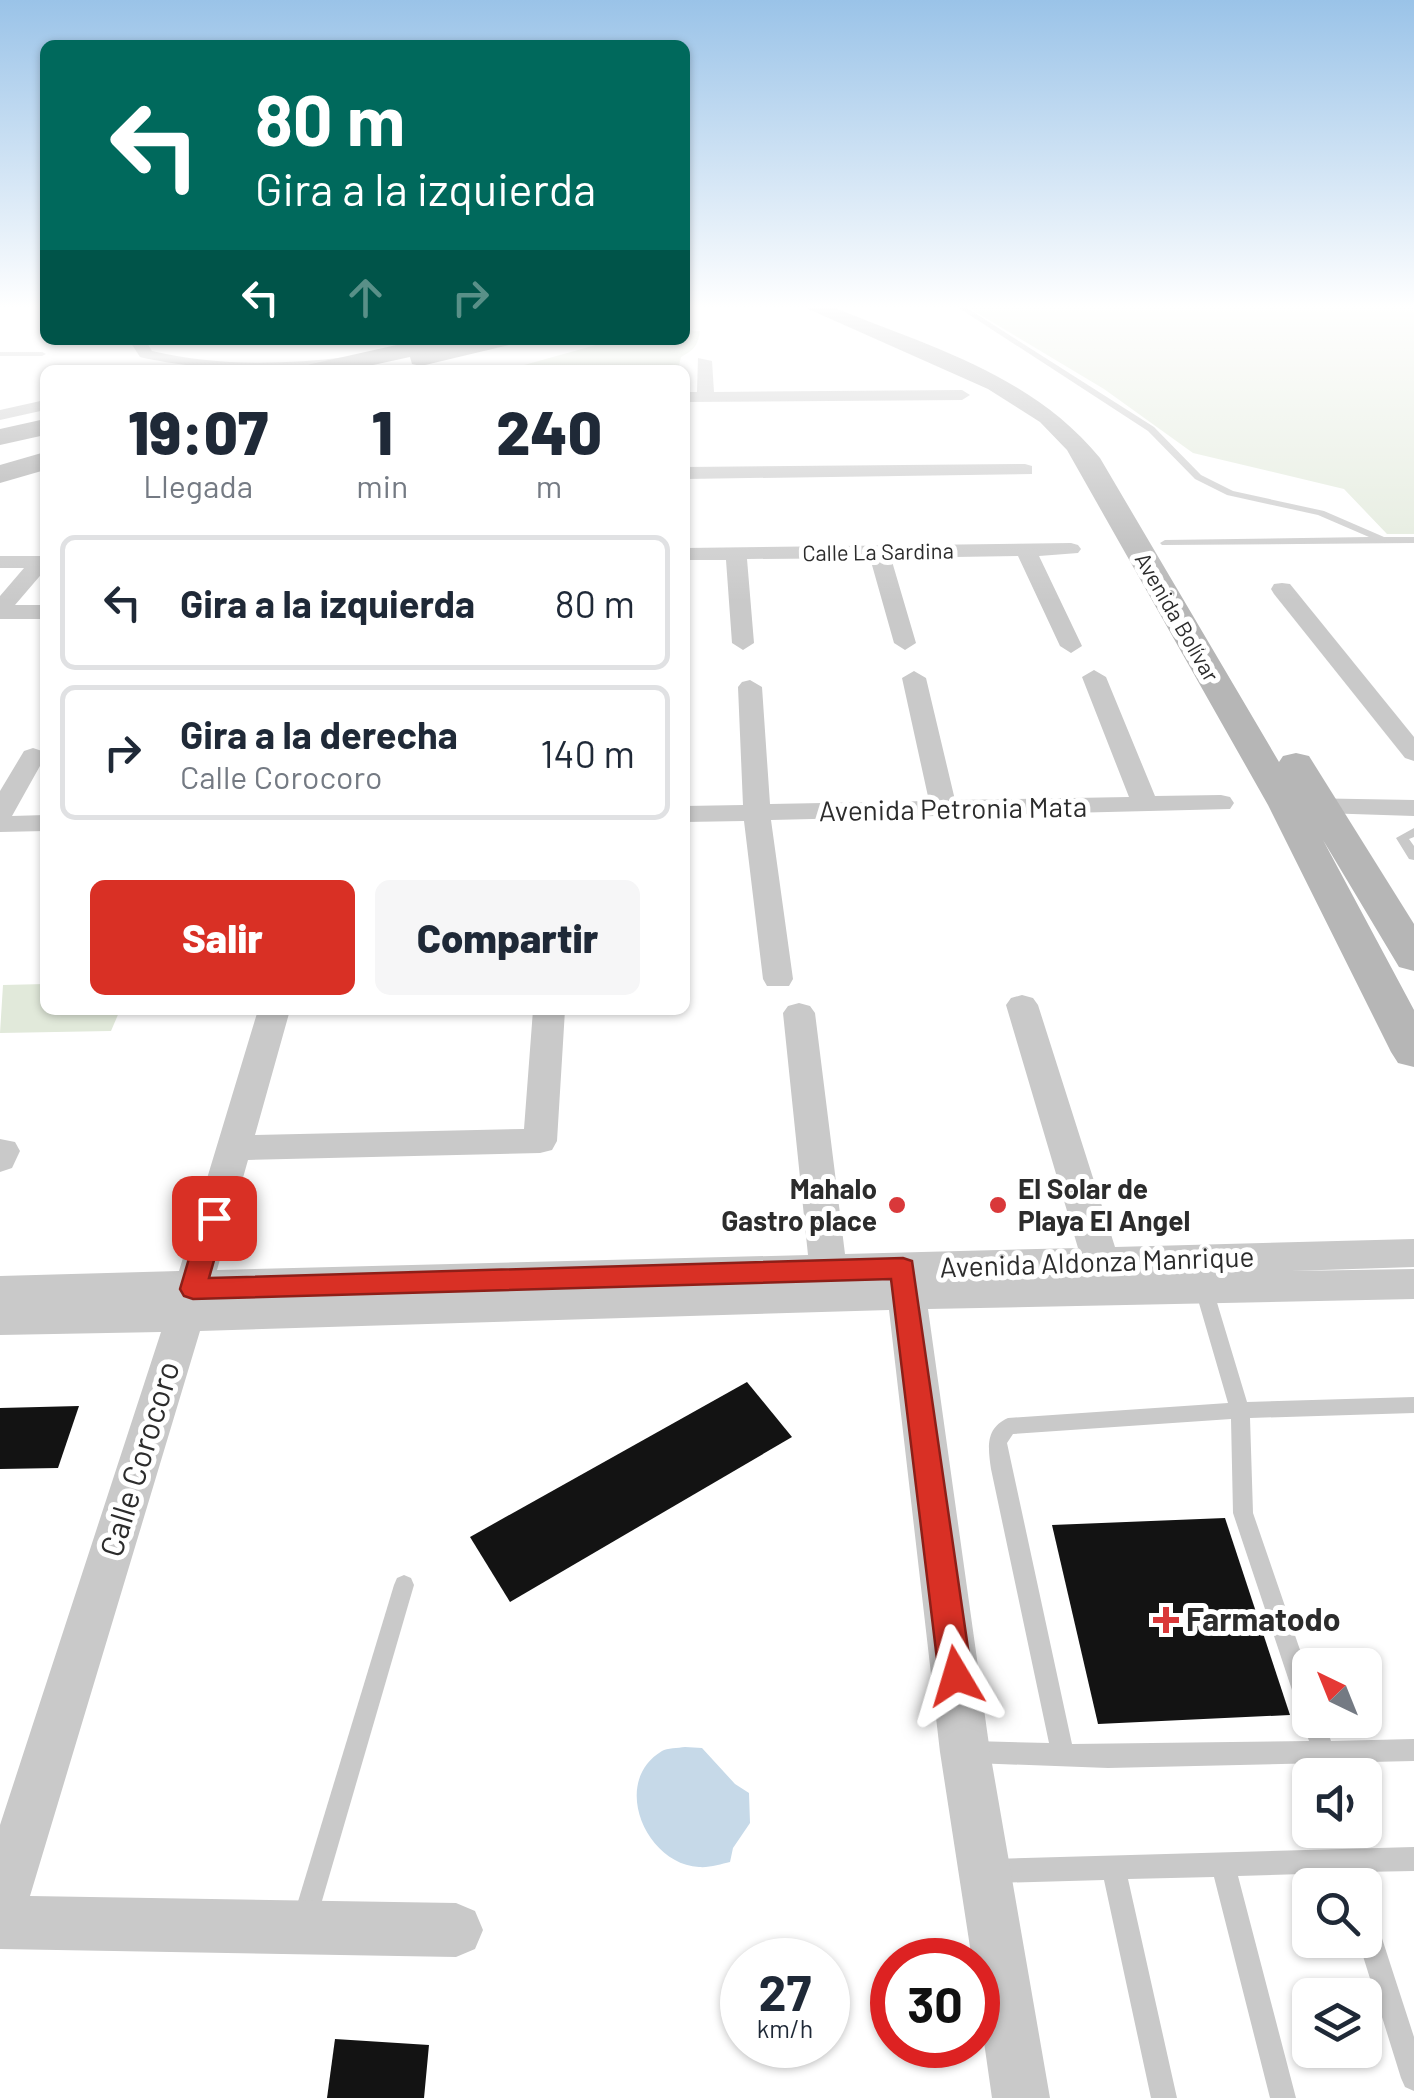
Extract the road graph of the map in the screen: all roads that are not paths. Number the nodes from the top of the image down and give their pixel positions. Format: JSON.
{"nodes":[{"id":1,"x":1033,"y":406,"type":"edge"},
{"id":2,"x":1057,"y":406,"type":"edge"},
{"id":3,"x":1116,"y":406,"type":"edge"},
{"id":4,"x":40,"y":407,"type":"edge"},
{"id":5,"x":40,"y":427,"type":"edge"},
{"id":6,"x":4,"y":431,"type":"edge"},
{"id":7,"x":40,"y":462,"type":"edge"},
{"id":8,"x":1026,"y":470,"type":"dead end"},
{"id":9,"x":690,"y":473,"type":"edge"},
{"id":10,"x":0,"y":474,"type":"edge"},
{"id":11,"x":1383,"y":540,"type":"junction"},
{"id":12,"x":1414,"y":540,"type":"edge"},
{"id":13,"x":1165,"y":543,"type":"junction"},
{"id":14,"x":1071,"y":549,"type":"dead end"},
{"id":15,"x":1026,"y":550,"type":"junction"},
{"id":16,"x":879,"y":552,"type":"junction"},
{"id":17,"x":690,"y":554,"type":"edge"},
{"id":18,"x":736,"y":554,"type":"junction"},
{"id":19,"x":0,"y":562,"type":"edge"},
{"id":20,"x":40,"y":562,"type":"edge"},
{"id":21,"x":40,"y":565,"type":"edge"},
{"id":22,"x":1282,"y":588,"type":"dead end"},
{"id":23,"x":0,"y":610,"type":"edge"},
{"id":24,"x":40,"y":612,"type":"edge"},
{"id":25,"x":743,"y":643,"type":"dead end"},
{"id":26,"x":905,"y":644,"type":"dead end"},
{"id":27,"x":1070,"y":646,"type":"dead end"},
{"id":28,"x":1094,"y":677,"type":"dead end"},
{"id":29,"x":914,"y":678,"type":"dead end"},
{"id":30,"x":750,"y":687,"type":"dead end"},
{"id":31,"x":1414,"y":753,"type":"edge"},
{"id":32,"x":33,"y":756,"type":"dead end"},
{"id":33,"x":1221,"y":803,"type":"dead end"},
{"id":34,"x":1286,"y":805,"type":"junction"},
{"id":35,"x":1145,"y":806,"type":"junction"},
{"id":36,"x":1322,"y":808,"type":"junction"},
{"id":37,"x":1414,"y":808,"type":"edge"},
{"id":38,"x":944,"y":810,"type":"junction"},
{"id":39,"x":757,"y":813,"type":"junction"},
{"id":40,"x":0,"y":814,"type":"edge"},
{"id":41,"x":690,"y":814,"type":"edge"},
{"id":42,"x":0,"y":824,"type":"edge"},
{"id":43,"x":40,"y":824,"type":"edge"},
{"id":44,"x":1414,"y":832,"type":"edge"},
{"id":45,"x":1414,"y":856,"type":"edge"},
{"id":46,"x":1414,"y":958,"type":"edge"},
{"id":47,"x":778,"y":978,"type":"dead end"},
{"id":48,"x":1022,"y":1006,"type":"dead end"},
{"id":49,"x":799,"y":1013,"type":"dead end"},
{"id":50,"x":273,"y":1015,"type":"edge"},
{"id":51,"x":548,"y":1015,"type":"edge"},
{"id":52,"x":1414,"y":1052,"type":"edge"},
{"id":53,"x":234,"y":1148,"type":"junction"},
{"id":54,"x":1414,"y":1253,"type":"edge"},
{"id":55,"x":1105,"y":1275,"type":"junction"},
{"id":56,"x":905,"y":1280,"type":"junction"},
{"id":57,"x":830,"y":1283,"type":"junction"},
{"id":58,"x":1414,"y":1284,"type":"edge"},
{"id":59,"x":1203,"y":1286,"type":"junction"},
{"id":60,"x":0,"y":1291,"type":"edge"},
{"id":61,"x":189,"y":1303,"type":"junction"},
{"id":62,"x":0,"y":1319,"type":"edge"},
{"id":63,"x":1414,"y":1405,"type":"edge"},
{"id":64,"x":1240,"y":1410,"type":"junction"},
{"id":65,"x":404,"y":1586,"type":"dead end"},
{"id":66,"x":1292,"y":1658,"type":"edge"},
{"id":67,"x":1319,"y":1738,"type":"edge"},
{"id":68,"x":1414,"y":1750,"type":"edge"},
{"id":69,"x":965,"y":1752,"type":"junction"},
{"id":70,"x":1324,"y":1752,"type":"junction"},
{"id":71,"x":1063,"y":1756,"type":"junction"},
{"id":72,"x":1414,"y":1859,"type":"edge"},
{"id":73,"x":1345,"y":1860,"type":"junction"},
{"id":74,"x":1222,"y":1863,"type":"junction"},
{"id":75,"x":1113,"y":1867,"type":"junction"},
{"id":76,"x":1348,"y":1868,"type":"edge"},
{"id":77,"x":984,"y":1871,"type":"junction"},
{"id":78,"x":0,"y":1906,"type":"edge"},
{"id":79,"x":0,"y":1922,"type":"edge"},
{"id":80,"x":302,"y":1927,"type":"junction"},
{"id":81,"x":456,"y":1930,"type":"dead end"},
{"id":82,"x":1376,"y":1958,"type":"edge"},
{"id":83,"x":1414,"y":2078,"type":"edge"},
{"id":84,"x":1021,"y":2098,"type":"edge"},
{"id":85,"x":1164,"y":2098,"type":"edge"},
{"id":86,"x":1284,"y":2098,"type":"edge"}],
"edges":[{"from":1,"to":34,"type":"street","name":"Avenida Bolívar"},
{"from":2,"to":13,"type":"street","name":"Avenida Bolívar"},
{"from":3,"to":11,"type":"lane"},
{"from":4,"to":6,"type":"street"},
{"from":5,"to":6,"type":"main road"},
{"from":7,"to":10,"type":"main road"},
{"from":8,"to":9,"type":"street"},
{"from":11,"to":12,"type":"lane"},
{"from":11,"to":13,"type":"lane"},
{"from":13,"to":36,"type":"street","name":"Avenida Bolívar"},
{"from":14,"to":15,"type":"street","name":"Calle La Sardina"},
{"from":15,"to":16,"type":"street","name":"Calle La Sardina"},
{"from":15,"to":27,"type":"street"},
{"from":16,"to":18,"type":"street","name":"Calle La Sardina"},
{"from":16,"to":26,"type":"street"},
{"from":17,"to":18,"type":"street","name":"Calle La Sardina"},
{"from":18,"to":25,"type":"street"},
{"from":19,"to":20,"type":"street"},
{"from":21,"to":23,"type":"street"},
{"from":22,"to":31,"type":"street"},
{"from":23,"to":24,"type":"street"},
{"from":28,"to":35,"type":"street"},
{"from":29,"to":38,"type":"street"},
{"from":30,"to":39,"type":"street"},
{"from":32,"to":40,"type":"street"},
{"from":33,"to":35,"type":"street","name":"Avenida Petronia Mata"},
{"from":34,"to":36,"type":"street"},
{"from":34,"to":52,"type":"street","name":"Avenida Bolívar"},
{"from":35,"to":38,"type":"street","name":"Avenida Petronia Mata"},
{"from":36,"to":37,"type":"street"},
{"from":36,"to":46,"type":"street","name":"Avenida Bolívar"},
{"from":38,"to":39,"type":"street","name":"Avenida Petronia Mata"},
{"from":39,"to":41,"type":"street","name":"Avenida Petronia Mata"},
{"from":39,"to":47,"type":"street"},
{"from":42,"to":43,"type":"street"},
{"from":44,"to":45,"type":"lane"},
{"from":48,"to":55,"type":"street"},
{"from":49,"to":57,"type":"street"},
{"from":50,"to":53,"type":"street","name":"Calle Corocoro"},
{"from":51,"to":53,"type":"street"},
{"from":53,"to":61,"type":"street","name":"Calle Corocoro"},
{"from":54,"to":55,"type":"street","name":"Avenida Aldonza Manrique"},
{"from":55,"to":56,"type":"street","name":"Avenida Aldonza Manrique"},
{"from":55,"to":59,"type":"street","name":"Avenida Aldonza Manrique"},
{"from":56,"to":57,"type":"street","name":"Avenida Aldonza Manrique"},
{"from":56,"to":69,"type":"street"},
{"from":57,"to":61,"type":"street","name":"Avenida Aldonza Manrique"},
{"from":58,"to":59,"type":"street","name":"Avenida Aldonza Manrique"},
{"from":59,"to":64,"type":"lane"},
{"from":60,"to":61,"type":"street","name":"Avenida Aldonza Manrique"},
{"from":61,"to":62,"type":"street","name":"Avenida Aldonza Manrique"},
{"from":61,"to":78,"type":"street","name":"Calle Corocoro"},
{"from":63,"to":64,"type":"lane"},
{"from":64,"to":66,"type":"lane"},
{"from":64,"to":71,"type":"lane"},
{"from":65,"to":80,"type":"lane"},
{"from":67,"to":70,"type":"lane"},
{"from":68,"to":70,"type":"lane"},
{"from":69,"to":71,"type":"lane"},
{"from":69,"to":77,"type":"street"},
{"from":70,"to":71,"type":"lane"},
{"from":72,"to":73,"type":"lane"},
{"from":73,"to":74,"type":"lane"},
{"from":73,"to":76,"type":"lane"},
{"from":74,"to":75,"type":"lane"},
{"from":74,"to":86,"type":"lane"},
{"from":75,"to":77,"type":"lane"},
{"from":75,"to":85,"type":"lane"},
{"from":77,"to":84,"type":"street"},
{"from":79,"to":80,"type":"street"},
{"from":80,"to":81,"type":"street"},
{"from":82,"to":83,"type":"lane"}]}
